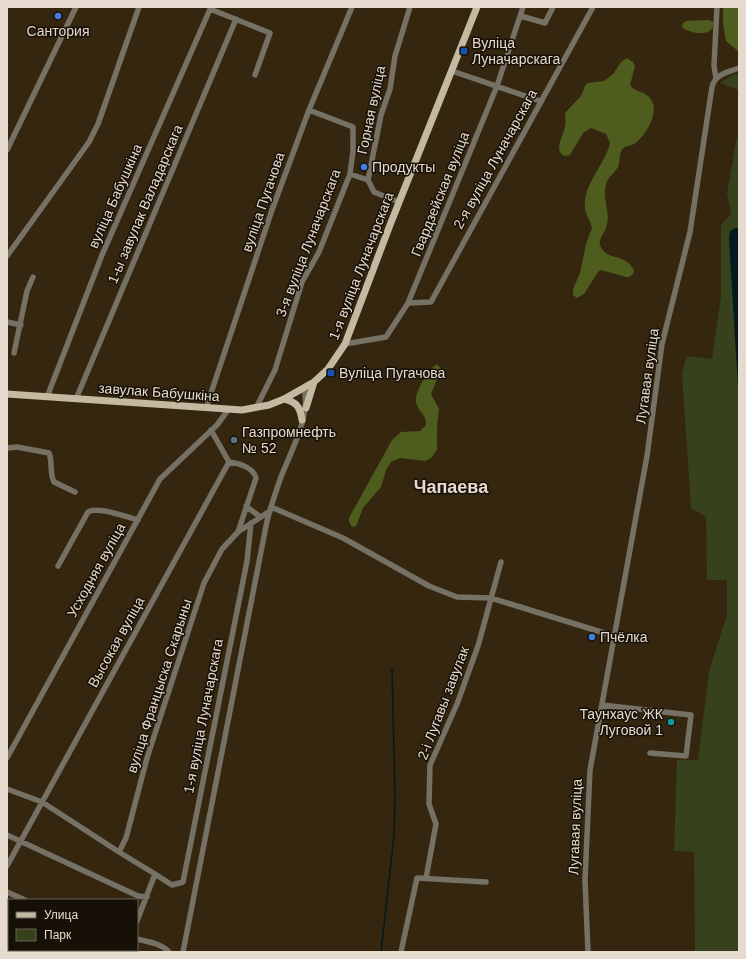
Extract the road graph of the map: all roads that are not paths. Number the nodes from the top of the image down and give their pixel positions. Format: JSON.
{"nodes":[{"id":1,"x":76,"y":7,"type":"edge"},
{"id":2,"x":139,"y":7,"type":"edge"},
{"id":3,"x":352,"y":7,"type":"edge"},
{"id":4,"x":410,"y":7,"type":"edge"},
{"id":5,"x":477,"y":7,"type":"edge"},
{"id":6,"x":523,"y":7,"type":"edge"},
{"id":7,"x":553,"y":7,"type":"edge"},
{"id":8,"x":593,"y":7,"type":"edge"},
{"id":9,"x":717,"y":7,"type":"edge"},
{"id":10,"x":210,"y":8,"type":"edge"},
{"id":11,"x":521,"y":16,"type":"junction"},
{"id":12,"x":236,"y":19,"type":"junction"},
{"id":13,"x":739,"y":68,"type":"edge"},
{"id":14,"x":452,"y":71,"type":"junction"},
{"id":15,"x":254,"y":75,"type":"dead end"},
{"id":16,"x":716,"y":78,"type":"junction"},
{"id":17,"x":497,"y":86,"type":"junction"},
{"id":18,"x":540,"y":101,"type":"junction"},
{"id":19,"x":309,"y":110,"type":"junction"},
{"id":20,"x":7,"y":150,"type":"edge"},
{"id":21,"x":350,"y":174,"type":"junction"},
{"id":22,"x":368,"y":180,"type":"junction"},
{"id":23,"x":399,"y":202,"type":"junction"},
{"id":24,"x":9,"y":248,"type":"edge"},
{"id":25,"x":7,"y":256,"type":"edge"},
{"id":26,"x":33,"y":277,"type":"dead end"},
{"id":27,"x":408,"y":303,"type":"junction"},
{"id":28,"x":7,"y":322,"type":"edge"},
{"id":29,"x":21,"y":325,"type":"junction"},
{"id":30,"x":345,"y":344,"type":"junction"},
{"id":31,"x":14,"y":353,"type":"dead end"},
{"id":32,"x":314,"y":382,"type":"junction"},
{"id":33,"x":304,"y":388,"type":"junction"},
{"id":34,"x":7,"y":394,"type":"edge"},
{"id":35,"x":48,"y":396,"type":"junction"},
{"id":36,"x":76,"y":398,"type":"junction"},
{"id":37,"x":284,"y":399,"type":"junction"},
{"id":38,"x":206,"y":408,"type":"junction"},
{"id":39,"x":256,"y":408,"type":"junction"},
{"id":40,"x":306,"y":408,"type":"junction"},
{"id":41,"x":228,"y":410,"type":"junction"},
{"id":42,"x":302,"y":420,"type":"junction"},
{"id":43,"x":211,"y":430,"type":"junction"},
{"id":44,"x":7,"y":448,"type":"edge"},
{"id":45,"x":229,"y":462,"type":"junction"},
{"id":46,"x":75,"y":492,"type":"dead end"},
{"id":47,"x":246,"y":506,"type":"junction"},
{"id":48,"x":270,"y":509,"type":"junction"},
{"id":49,"x":259,"y":516,"type":"junction"},
{"id":50,"x":138,"y":520,"type":"junction"},
{"id":51,"x":251,"y":523,"type":"junction"},
{"id":52,"x":238,"y":532,"type":"junction"},
{"id":53,"x":501,"y":562,"type":"dead end"},
{"id":54,"x":58,"y":566,"type":"dead end"},
{"id":55,"x":491,"y":598,"type":"junction"},
{"id":56,"x":614,"y":636,"type":"junction"},
{"id":57,"x":602,"y":705,"type":"junction"},
{"id":58,"x":650,"y":753,"type":"dead end"},
{"id":59,"x":7,"y":758,"type":"edge"},
{"id":60,"x":7,"y":789,"type":"edge"},
{"id":61,"x":42,"y":802,"type":"junction"},
{"id":62,"x":7,"y":835,"type":"edge"},
{"id":63,"x":21,"y":842,"type":"junction"},
{"id":64,"x":119,"y":852,"type":"junction"},
{"id":65,"x":7,"y":866,"type":"edge"},
{"id":66,"x":155,"y":874,"type":"junction"},
{"id":67,"x":426,"y":878,"type":"junction"},
{"id":68,"x":486,"y":882,"type":"dead end"},
{"id":69,"x":7,"y":892,"type":"edge"},
{"id":70,"x":147,"y":897,"type":"junction"},
{"id":71,"x":23,"y":899,"type":"edge"},
{"id":72,"x":138,"y":919,"type":"edge"},
{"id":73,"x":138,"y":939,"type":"edge"},
{"id":74,"x":168,"y":952,"type":"edge"},
{"id":75,"x":184,"y":952,"type":"edge"},
{"id":76,"x":401,"y":952,"type":"edge"},
{"id":77,"x":588,"y":952,"type":"edge"}],
"edges":[{"from":1,"to":20,"type":"street"},
{"from":2,"to":24,"type":"street"},
{"from":3,"to":19,"type":"street","name":"вуліца Пугачова"},
{"from":4,"to":22,"type":"street","name":"Горная вуліца"},
{"from":5,"to":14,"type":"main road","name":"1-я вуліца Луначарскага"},
{"from":6,"to":11,"type":"street","name":"Гвардзейская вуліца"},
{"from":7,"to":11,"type":"street"},
{"from":8,"to":18,"type":"street","name":"2-я вуліца Луначарскага"},
{"from":9,"to":16,"type":"street"},
{"from":10,"to":12,"type":"street"},
{"from":10,"to":35,"type":"street","name":"вуліца Бабушкіна"},
{"from":11,"to":17,"type":"street","name":"Гвардзейская вуліца"},
{"from":12,"to":15,"type":"street"},
{"from":12,"to":36,"type":"street","name":"1-ы завулак Валадарскага"},
{"from":13,"to":16,"type":"street"},
{"from":14,"to":17,"type":"street"},
{"from":14,"to":23,"type":"main road","name":"1-я вуліца Луначарскага"},
{"from":16,"to":56,"type":"street","name":"Лугавая вуліца"},
{"from":17,"to":18,"type":"street"},
{"from":17,"to":27,"type":"street","name":"Гвардзейская вуліца"},
{"from":18,"to":27,"type":"street","name":"2-я вуліца Луначарскага"},
{"from":19,"to":21,"type":"street","name":"3-я вуліца Луначарскага"},
{"from":19,"to":38,"type":"street","name":"вуліца Пугачова"},
{"from":21,"to":22,"type":"street"},
{"from":21,"to":39,"type":"street","name":"3-я вуліца Луначарскага"},
{"from":22,"to":23,"type":"street"},
{"from":23,"to":30,"type":"main road","name":"1-я вуліца Луначарскага"},
{"from":24,"to":25,"type":"street"},
{"from":26,"to":29,"type":"street"},
{"from":27,"to":30,"type":"street","name":"Гвардзейская вуліца"},
{"from":28,"to":29,"type":"street"},
{"from":29,"to":31,"type":"street"},
{"from":30,"to":32,"type":"main road","name":"1-я вуліца Луначарскага"},
{"from":32,"to":33,"type":"main road","name":"1-я вуліца Луначарскага"},
{"from":32,"to":40,"type":"main road"},
{"from":33,"to":37,"type":"main road","name":"завулак Бабушкіна"},
{"from":33,"to":40,"type":"street"},
{"from":34,"to":35,"type":"main road","name":"завулак Бабушкіна"},
{"from":35,"to":36,"type":"main road","name":"завулак Бабушкіна"},
{"from":36,"to":38,"type":"main road","name":"завулак Бабушкіна"},
{"from":37,"to":39,"type":"main road","name":"завулак Бабушкіна"},
{"from":37,"to":42,"type":"main road"},
{"from":38,"to":41,"type":"main road","name":"завулак Бабушкіна"},
{"from":39,"to":41,"type":"main road","name":"завулак Бабушкіна"},
{"from":40,"to":42,"type":"street"},
{"from":41,"to":43,"type":"street","name":"Усходняя вуліца"},
{"from":42,"to":48,"type":"street"},
{"from":43,"to":45,"type":"street"},
{"from":43,"to":50,"type":"street","name":"Усходняя вуліца"},
{"from":44,"to":46,"type":"street"},
{"from":45,"to":47,"type":"street","name":"вуліца Францыска Скарыны"},
{"from":45,"to":61,"type":"street","name":"Высокая вуліца"},
{"from":47,"to":49,"type":"street"},
{"from":47,"to":52,"type":"street","name":"вуліца Францыска Скарыны"},
{"from":48,"to":49,"type":"street"},
{"from":48,"to":55,"type":"street"},
{"from":48,"to":75,"type":"street"},
{"from":49,"to":51,"type":"street"},
{"from":50,"to":54,"type":"street"},
{"from":50,"to":59,"type":"street","name":"Усходняя вуліца"},
{"from":51,"to":52,"type":"street"},
{"from":51,"to":66,"type":"street","name":"1-я вуліца Луначарскага"},
{"from":52,"to":64,"type":"street","name":"вуліца Францыска Скарыны"},
{"from":53,"to":55,"type":"street","name":"2-і Лугавы завулак"},
{"from":55,"to":56,"type":"street"},
{"from":55,"to":67,"type":"street","name":"2-і Лугавы завулак"},
{"from":56,"to":57,"type":"street","name":"Лугавая вуліца"},
{"from":57,"to":58,"type":"street"},
{"from":57,"to":77,"type":"street","name":"Лугавая вуліца"},
{"from":60,"to":61,"type":"street"},
{"from":61,"to":63,"type":"street","name":"Высокая вуліца"},
{"from":61,"to":64,"type":"street"},
{"from":62,"to":63,"type":"street"},
{"from":63,"to":65,"type":"street","name":"Высокая вуліца"},
{"from":63,"to":70,"type":"street"},
{"from":64,"to":66,"type":"street"},
{"from":66,"to":70,"type":"street"},
{"from":67,"to":68,"type":"street"},
{"from":67,"to":76,"type":"street"},
{"from":69,"to":71,"type":"street"},
{"from":70,"to":72,"type":"street"},
{"from":73,"to":74,"type":"street"}]}
